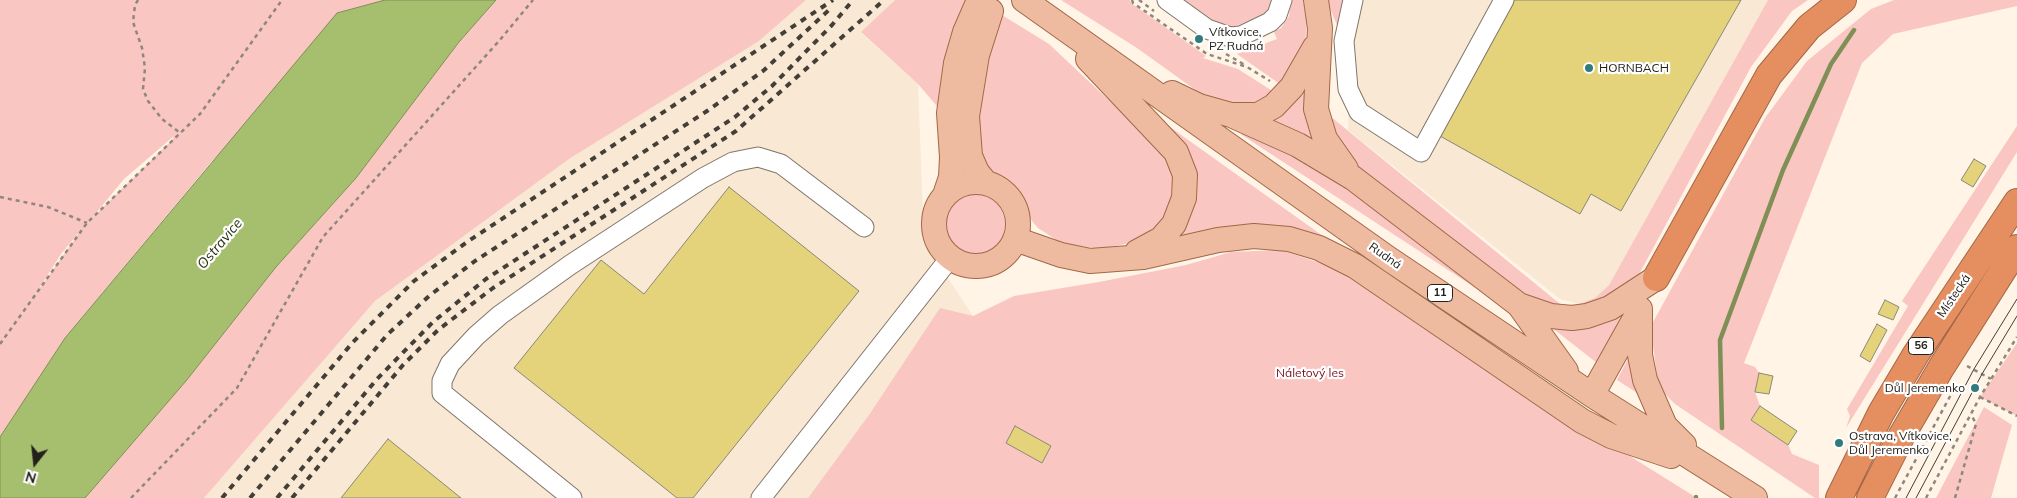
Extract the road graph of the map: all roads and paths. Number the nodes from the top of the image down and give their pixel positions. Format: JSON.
{"nodes":[{"id":1,"x":138,"y":0,"type":"edge"},
{"id":2,"x":282,"y":0,"type":"edge"},
{"id":3,"x":534,"y":0,"type":"edge"},
{"id":4,"x":979,"y":0,"type":"edge"},
{"id":5,"x":996,"y":0,"type":"edge"},
{"id":6,"x":1024,"y":0,"type":"edge"},
{"id":7,"x":1132,"y":0,"type":"edge"},
{"id":8,"x":1167,"y":0,"type":"edge"},
{"id":9,"x":1282,"y":0,"type":"edge"},
{"id":10,"x":1316,"y":0,"type":"edge"},
{"id":11,"x":1353,"y":0,"type":"edge"},
{"id":12,"x":1504,"y":0,"type":"edge"},
{"id":13,"x":1843,"y":0,"type":"edge"},
{"id":14,"x":1052,"y":22,"type":"junction"},
{"id":15,"x":1319,"y":39,"type":"junction"},
{"id":16,"x":1233,"y":56,"type":"dead end"},
{"id":17,"x":1107,"y":61,"type":"junction"},
{"id":18,"x":1247,"y":67,"type":"junction"},
{"id":19,"x":1286,"y":94,"type":"junction"},
{"id":20,"x":1231,"y":115,"type":"junction"},
{"id":21,"x":180,"y":132,"type":"junction"},
{"id":22,"x":1353,"y":178,"type":"junction"},
{"id":23,"x":986,"y":183,"type":"junction"},
{"id":24,"x":945,"y":195,"type":"junction"},
{"id":25,"x":0,"y":197,"type":"edge"},
{"id":26,"x":2017,"y":202,"type":"edge"},
{"id":27,"x":87,"y":223,"type":"junction"},
{"id":28,"x":864,"y":227,"type":"dead end"},
{"id":29,"x":1016,"y":239,"type":"junction"},
{"id":30,"x":2017,"y":248,"type":"edge"},
{"id":31,"x":950,"y":258,"type":"junction"},
{"id":32,"x":1123,"y":258,"type":"junction"},
{"id":33,"x":1656,"y":278,"type":"junction"},
{"id":34,"x":1520,"y":305,"type":"junction"},
{"id":35,"x":1640,"y":309,"type":"junction"},
{"id":36,"x":2017,"y":337,"type":"edge"},
{"id":37,"x":0,"y":344,"type":"edge"},
{"id":38,"x":1963,"y":374,"type":"dead end"},
{"id":39,"x":1991,"y":379,"type":"junction"},
{"id":40,"x":1958,"y":382,"type":"dead end"},
{"id":41,"x":1583,"y":388,"type":"junction"},
{"id":42,"x":1980,"y":397,"type":"junction"},
{"id":43,"x":1971,"y":414,"type":"junction"},
{"id":44,"x":2017,"y":416,"type":"edge"},
{"id":45,"x":1704,"y":467,"type":"junction"},
{"id":46,"x":131,"y":498,"type":"edge"},
{"id":47,"x":572,"y":498,"type":"edge"},
{"id":48,"x":761,"y":498,"type":"edge"},
{"id":49,"x":1755,"y":498,"type":"edge"},
{"id":50,"x":1840,"y":498,"type":"edge"},
{"id":51,"x":1870,"y":498,"type":"edge"},
{"id":52,"x":1896,"y":498,"type":"edge"},
{"id":53,"x":1926,"y":498,"type":"edge"},
{"id":54,"x":1955,"y":498,"type":"edge"}],
"edges":[{"from":1,"to":21,"type":"path"},
{"from":2,"to":21,"type":"path"},
{"from":3,"to":46,"type":"path"},
{"from":4,"to":24,"type":"main road"},
{"from":5,"to":23,"type":"main road"},
{"from":6,"to":14,"type":"main road","name":"Rudná","number":"11"},
{"from":7,"to":18,"type":"path"},
{"from":8,"to":9,"type":"street"},
{"from":10,"to":15,"type":"main road"},
{"from":11,"to":12,"type":"street"},
{"from":13,"to":33,"type":"highway"},
{"from":14,"to":17,"type":"main road","name":"Rudná","number":"11"},
{"from":14,"to":32,"type":"main road"},
{"from":15,"to":19,"type":"main road"},
{"from":15,"to":22,"type":"main road"},
{"from":16,"to":18,"type":"path"},
{"from":17,"to":20,"type":"main road"},
{"from":17,"to":41,"type":"main road","name":"Rudná","number":"11"},
{"from":18,"to":19,"type":"path"},
{"from":19,"to":20,"type":"main road"},
{"from":20,"to":22,"type":"main road"},
{"from":21,"to":27,"type":"path"},
{"from":22,"to":34,"type":"main road"},
{"from":23,"to":24,"type":"main road"},
{"from":23,"to":29,"type":"main road"},
{"from":24,"to":31,"type":"main road"},
{"from":25,"to":27,"type":"path"},
{"from":26,"to":50,"type":"highway","name":"Místecká","number":"56"},
{"from":27,"to":37,"type":"path"},
{"from":28,"to":47,"type":"street"},
{"from":29,"to":31,"type":"main road"},
{"from":29,"to":32,"type":"main road"},
{"from":30,"to":51,"type":"highway","number":"56"},
{"from":31,"to":48,"type":"street"},
{"from":32,"to":45,"type":"main road"},
{"from":33,"to":34,"type":"main road"},
{"from":33,"to":35,"type":"main road"},
{"from":34,"to":41,"type":"main road"},
{"from":35,"to":41,"type":"main road"},
{"from":35,"to":45,"type":"main road"},
{"from":36,"to":39,"type":"path"},
{"from":38,"to":39,"type":"path"},
{"from":39,"to":42,"type":"path"},
{"from":40,"to":52,"type":"path"},
{"from":41,"to":45,"type":"main road","name":"Rudná","number":"11"},
{"from":42,"to":43,"type":"path"},
{"from":42,"to":44,"type":"path"},
{"from":43,"to":53,"type":"path"},
{"from":43,"to":54,"type":"path"},
{"from":45,"to":49,"type":"main road","name":"Rudná","number":"11"}]}
